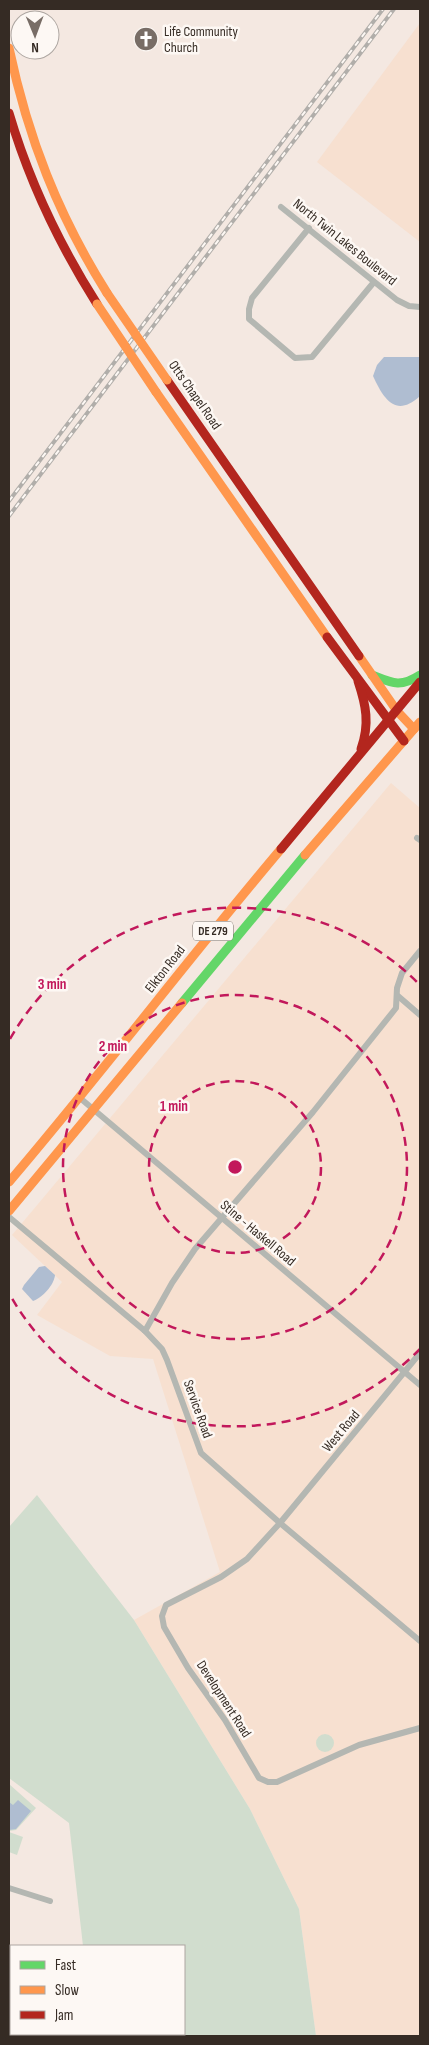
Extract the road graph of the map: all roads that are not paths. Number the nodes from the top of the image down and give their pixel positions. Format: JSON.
{"nodes":[{"id":1,"x":9,"y":48,"type":"edge"},
{"id":2,"x":9,"y":113,"type":"edge"},
{"id":3,"x":281,"y":207,"type":"dead end"},
{"id":4,"x":309,"y":228,"type":"junction"},
{"id":5,"x":374,"y":282,"type":"junction"},
{"id":6,"x":420,"y":307,"type":"edge"},
{"id":7,"x":372,"y":675,"type":"junction"},
{"id":8,"x":420,"y":675,"type":"edge"},
{"id":9,"x":358,"y":681,"type":"junction"},
{"id":10,"x":420,"y":682,"type":"edge"},
{"id":11,"x":397,"y":711,"type":"junction"},
{"id":12,"x":389,"y":721,"type":"junction"},
{"id":13,"x":417,"y":726,"type":"edge"},
{"id":14,"x":404,"y":741,"type":"junction"},
{"id":15,"x":355,"y":762,"type":"junction"},
{"id":16,"x":420,"y":951,"type":"edge"},
{"id":17,"x":398,"y":996,"type":"junction"},
{"id":18,"x":420,"y":1015,"type":"edge"},
{"id":19,"x":80,"y":1098,"type":"junction"},
{"id":20,"x":94,"y":1110,"type":"junction"},
{"id":21,"x":9,"y":1182,"type":"edge"},
{"id":22,"x":9,"y":1211,"type":"edge"},
{"id":23,"x":9,"y":1217,"type":"edge"},
{"id":24,"x":222,"y":1218,"type":"junction"},
{"id":25,"x":145,"y":1331,"type":"junction"},
{"id":26,"x":420,"y":1353,"type":"edge"},
{"id":27,"x":405,"y":1372,"type":"junction"},
{"id":28,"x":420,"y":1385,"type":"edge"},
{"id":29,"x":280,"y":1523,"type":"junction"},
{"id":30,"x":420,"y":1641,"type":"edge"},
{"id":31,"x":420,"y":1728,"type":"edge"},
{"id":32,"x":9,"y":1888,"type":"edge"},
{"id":33,"x":50,"y":1901,"type":"dead end"}],
"edges":[{"from":1,"to":7,"type":"main road","name":"Otts Chapel Road","bridge":true},
{"from":2,"to":9,"type":"main road","bridge":true},
{"from":3,"to":4,"type":"street","name":"North Twin Lakes Boulevard"},
{"from":4,"to":5,"type":"street","name":"North Twin Lakes Boulevard"},
{"from":4,"to":5,"type":"street"},
{"from":5,"to":6,"type":"street","name":"North Twin Lakes Boulevard"},
{"from":7,"to":8,"type":"main road"},
{"from":7,"to":11,"type":"main road","name":"Otts Chapel Road"},
{"from":9,"to":12,"type":"main road"},
{"from":9,"to":15,"type":"main road"},
{"from":10,"to":11,"type":"main road","name":"Elkton Road","number":"DE 279"},
{"from":11,"to":12,"type":"main road","name":"Elkton Road","number":"DE 279"},
{"from":11,"to":13,"type":"main road","name":"Otts Chapel Road"},
{"from":12,"to":14,"type":"main road"},
{"from":12,"to":15,"type":"main road","name":"Elkton Road","number":"DE 279"},
{"from":13,"to":14,"type":"main road","number":"DE 279"},
{"from":14,"to":20,"type":"main road","number":"DE 279"},
{"from":15,"to":19,"type":"main road","name":"Elkton Road","number":"DE 279"},
{"from":16,"to":17,"type":"street"},
{"from":17,"to":18,"type":"street"},
{"from":17,"to":24,"type":"street"},
{"from":19,"to":20,"type":"street","name":"Stine - Haskell Road"},
{"from":19,"to":21,"type":"main road","name":"Elkton Road","number":"DE 279"},
{"from":20,"to":22,"type":"main road","number":"DE 279"},
{"from":20,"to":24,"type":"street","name":"Stine - Haskell Road"},
{"from":23,"to":25,"type":"street","name":"Service Road"},
{"from":24,"to":25,"type":"street"},
{"from":24,"to":27,"type":"street","name":"Stine - Haskell Road"},
{"from":25,"to":29,"type":"street","name":"Service Road"},
{"from":26,"to":27,"type":"street","name":"West Road"},
{"from":27,"to":28,"type":"street","name":"Stine - Haskell Road"},
{"from":27,"to":29,"type":"street","name":"West Road"},
{"from":29,"to":30,"type":"street","name":"Service Road"},
{"from":29,"to":31,"type":"street","name":"Development Road"},
{"from":32,"to":33,"type":"street"}]}
